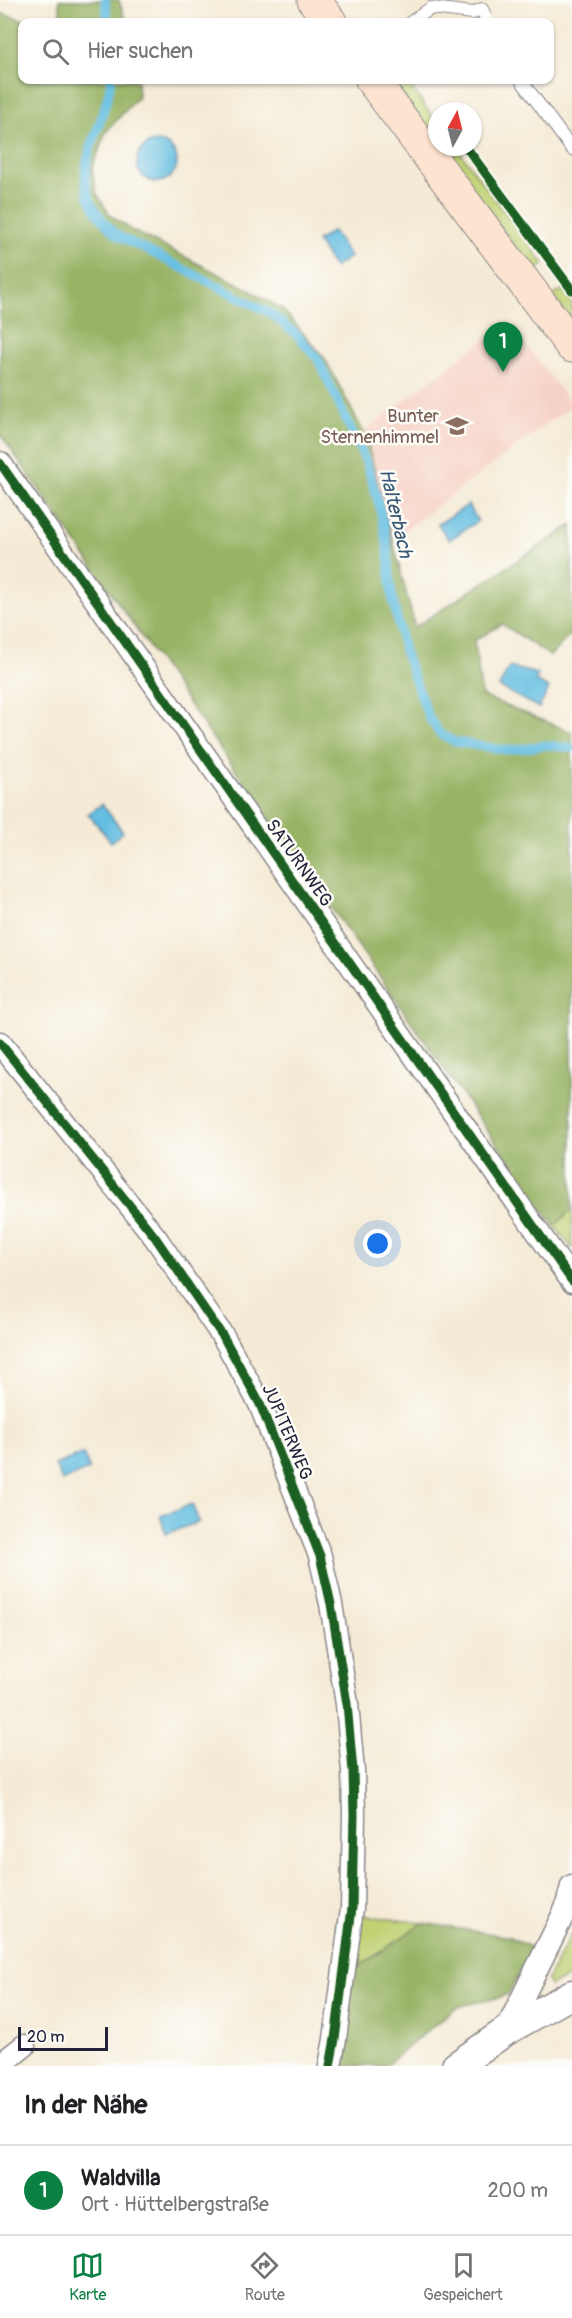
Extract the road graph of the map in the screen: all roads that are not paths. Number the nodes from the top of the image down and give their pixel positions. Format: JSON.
{"nodes":[{"id":1,"x":314,"y":0,"type":"edge"},
{"id":2,"x":327,"y":18,"type":"edge"},
{"id":3,"x":417,"y":18,"type":"edge"},
{"id":4,"x":486,"y":18,"type":"edge"},
{"id":5,"x":375,"y":84,"type":"edge"},
{"id":6,"x":524,"y":84,"type":"edge"},
{"id":7,"x":572,"y":149,"type":"edge"},
{"id":8,"x":572,"y":346,"type":"edge"},
{"id":9,"x":0,"y":463,"type":"edge"},
{"id":10,"x":0,"y":1043,"type":"edge"},
{"id":11,"x":572,"y":1281,"type":"edge"},
{"id":12,"x":572,"y":1886,"type":"edge"},
{"id":13,"x":572,"y":1994,"type":"edge"},
{"id":14,"x":506,"y":2031,"type":"junction"},
{"id":15,"x":24,"y":2046,"type":"dead end"},
{"id":16,"x":1,"y":2061,"type":"edge"},
{"id":17,"x":330,"y":2066,"type":"edge"},
{"id":18,"x":456,"y":2066,"type":"edge"}],
"edges":[{"from":1,"to":2,"type":"main road"},
{"from":3,"to":4,"type":"lane"},
{"from":5,"to":8,"type":"main road"},
{"from":6,"to":7,"type":"lane"},
{"from":9,"to":11,"type":"street","name":"SATURNWEG"},
{"from":10,"to":17,"type":"street","name":"JUPITERWEG"},
{"from":12,"to":14,"type":"street"},
{"from":13,"to":14,"type":"street"},
{"from":14,"to":18,"type":"street"},
{"from":15,"to":16,"type":"street"}]}
